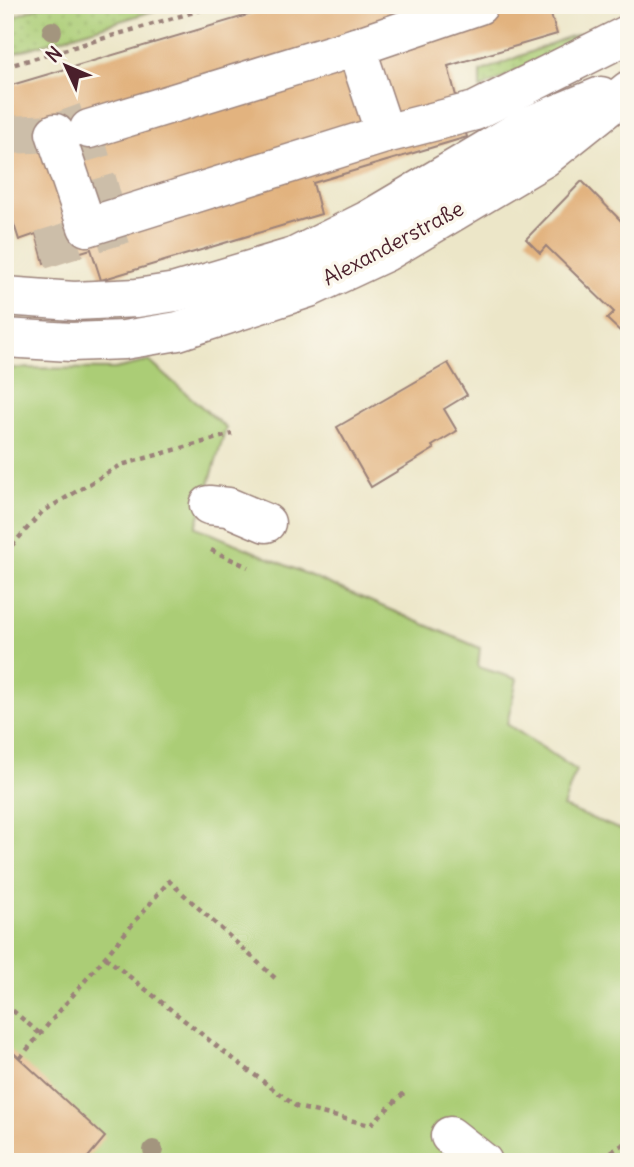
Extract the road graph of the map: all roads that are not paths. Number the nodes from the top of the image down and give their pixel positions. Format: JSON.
{"nodes":[{"id":1,"x":479,"y":5,"type":"edge"},
{"id":2,"x":629,"y":34,"type":"edge"},
{"id":3,"x":356,"y":47,"type":"junction"},
{"id":4,"x":629,"y":88,"type":"edge"},
{"id":5,"x":385,"y":134,"type":"junction"},
{"id":6,"x":5,"y":296,"type":"edge"},
{"id":7,"x":5,"y":338,"type":"edge"},
{"id":8,"x":209,"y":505,"type":"dead end"},
{"id":9,"x":266,"y":523,"type":"dead end"},
{"id":10,"x":450,"y":1136,"type":"dead end"},
{"id":11,"x":483,"y":1162,"type":"edge"}],
"edges":[{"from":1,"to":3,"type":"street"},
{"from":2,"to":5,"type":"street"},
{"from":3,"to":5,"type":"street"},
{"from":3,"to":5,"type":"street"},
{"from":4,"to":6,"type":"street","name":"Alexanderstraße"},
{"from":4,"to":7,"type":"street","name":"Alexanderstraße"},
{"from":8,"to":9,"type":"street"},
{"from":10,"to":11,"type":"street"}]}
